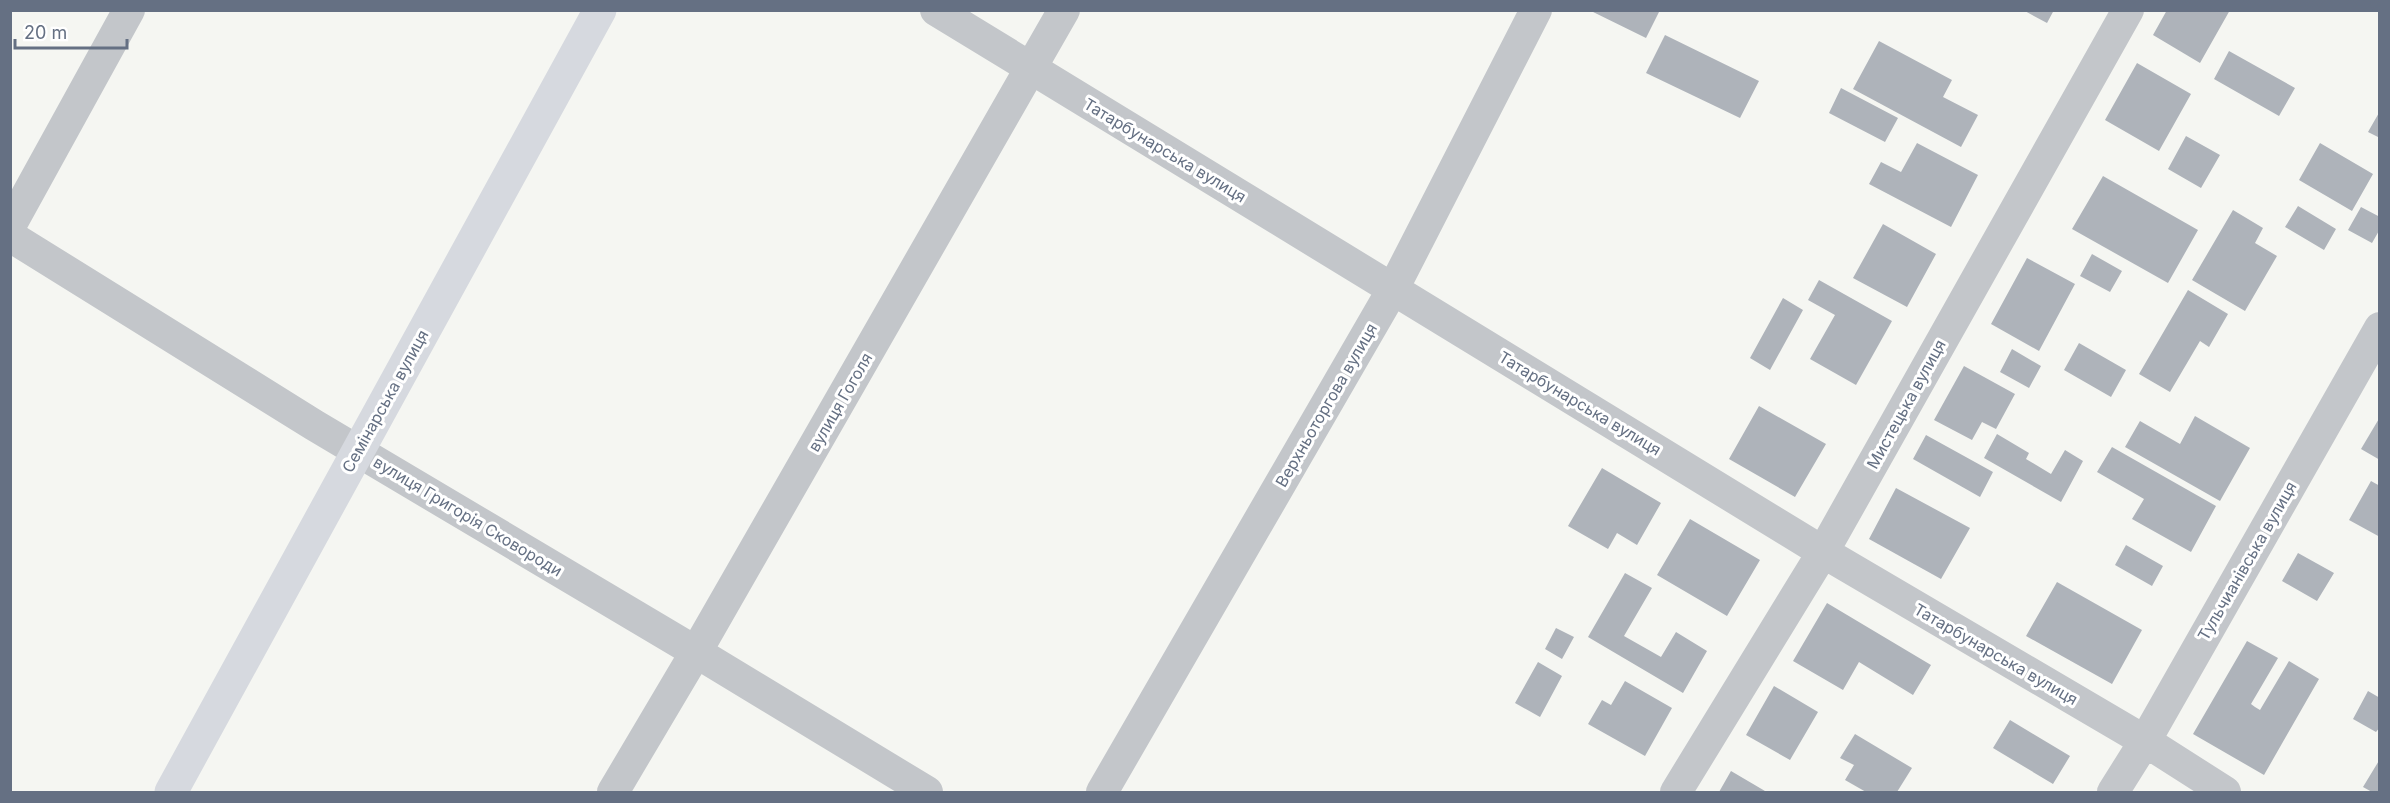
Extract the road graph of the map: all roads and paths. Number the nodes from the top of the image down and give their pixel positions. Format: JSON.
{"nodes":[{"id":1,"x":129,"y":10,"type":"edge"},
{"id":2,"x":600,"y":10,"type":"edge"},
{"id":3,"x":936,"y":10,"type":"edge"},
{"id":4,"x":1064,"y":10,"type":"edge"},
{"id":5,"x":1536,"y":10,"type":"edge"},
{"id":6,"x":2128,"y":10,"type":"edge"},
{"id":7,"x":1032,"y":69,"type":"junction"},
{"id":8,"x":10,"y":226,"type":"edge"},
{"id":9,"x":10,"y":236,"type":"edge"},
{"id":10,"x":1393,"y":289,"type":"junction"},
{"id":11,"x":2379,"y":328,"type":"edge"},
{"id":12,"x":358,"y":451,"type":"junction"},
{"id":13,"x":1823,"y":552,"type":"junction"},
{"id":14,"x":696,"y":652,"type":"junction"},
{"id":15,"x":2145,"y":741,"type":"junction"},
{"id":16,"x":171,"y":792,"type":"edge"},
{"id":17,"x":613,"y":792,"type":"edge"},
{"id":18,"x":927,"y":792,"type":"edge"},
{"id":19,"x":1102,"y":792,"type":"edge"},
{"id":20,"x":1676,"y":792,"type":"edge"},
{"id":21,"x":2113,"y":792,"type":"edge"},
{"id":22,"x":2225,"y":792,"type":"edge"}],
"edges":[{"from":1,"to":8,"type":"street"},
{"from":2,"to":12,"type":"street","name":"Семінарська вулиця"},
{"from":3,"to":7,"type":"street","name":"Татарбунарська вулиця"},
{"from":4,"to":7,"type":"street","name":"вулиця Гоголя"},
{"from":5,"to":10,"type":"street","name":"Верхньоторгова вулиця"},
{"from":6,"to":13,"type":"street","name":"Мистецька вулиця"},
{"from":7,"to":10,"type":"street","name":"Татарбунарська вулиця"},
{"from":7,"to":14,"type":"street","name":"вулиця Гоголя"},
{"from":9,"to":12,"type":"street","name":"вулиця Григорія Сковороди"},
{"from":10,"to":13,"type":"street","name":"Татарбунарська вулиця"},
{"from":10,"to":19,"type":"street","name":"Верхньоторгова вулиця"},
{"from":11,"to":15,"type":"street","name":"Тульчианівська вулиця"},
{"from":12,"to":14,"type":"street","name":"вулиця Григорія Сковороди"},
{"from":12,"to":16,"type":"street","name":"Семінарська вулиця"},
{"from":13,"to":15,"type":"street","name":"Татарбунарська вулиця"},
{"from":13,"to":20,"type":"street","name":"Мистецька вулиця"},
{"from":14,"to":17,"type":"street","name":"вулиця Гоголя"},
{"from":14,"to":18,"type":"street","name":"вулиця Григорія Сковороди"},
{"from":15,"to":21,"type":"street","name":"Тульчианівська вулиця"},
{"from":15,"to":22,"type":"street","name":"Татарбунарська вулиця"}]}
